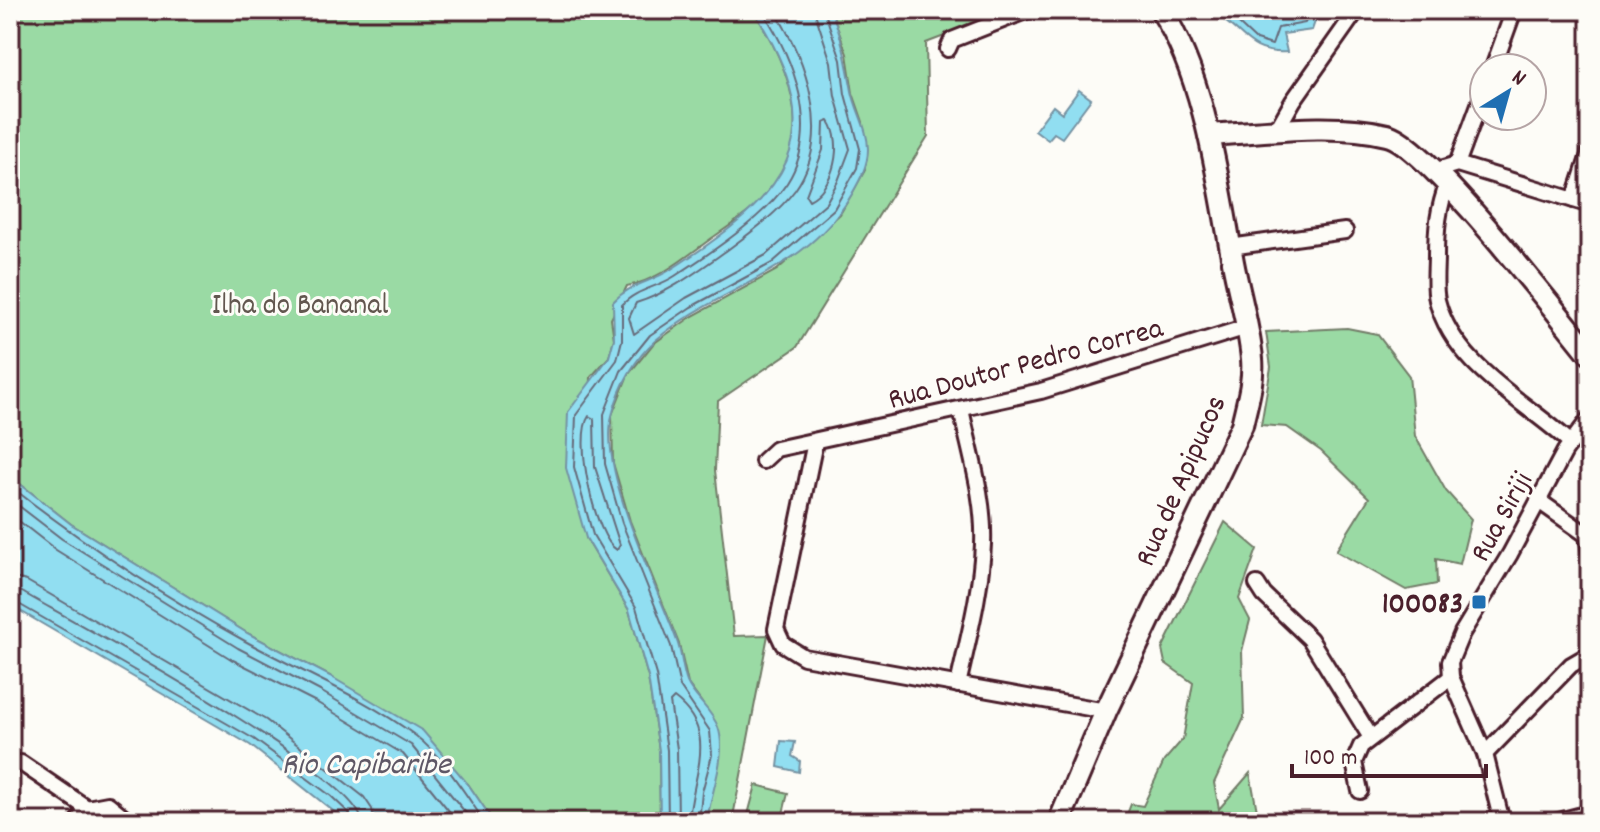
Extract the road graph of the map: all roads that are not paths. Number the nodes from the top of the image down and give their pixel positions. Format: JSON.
{"nodes":[{"id":1,"x":1028,"y":10,"type":"edge"},
{"id":2,"x":1161,"y":10,"type":"edge"},
{"id":3,"x":1357,"y":10,"type":"edge"},
{"id":4,"x":1514,"y":10,"type":"edge"},
{"id":5,"x":948,"y":49,"type":"dead end"},
{"id":6,"x":1499,"y":52,"type":"edge"},
{"id":7,"x":1276,"y":131,"type":"junction"},
{"id":8,"x":1469,"y":132,"type":"edge"},
{"id":9,"x":1209,"y":135,"type":"junction"},
{"id":10,"x":1590,"y":152,"type":"edge"},
{"id":11,"x":1457,"y":164,"type":"junction"},
{"id":12,"x":1441,"y":177,"type":"junction"},
{"id":13,"x":1574,"y":200,"type":"junction"},
{"id":14,"x":1590,"y":205,"type":"edge"},
{"id":15,"x":1345,"y":231,"type":"dead end"},
{"id":16,"x":1230,"y":247,"type":"junction"},
{"id":17,"x":1247,"y":327,"type":"junction"},
{"id":18,"x":1590,"y":354,"type":"edge"},
{"id":19,"x":961,"y":409,"type":"junction"},
{"id":20,"x":1590,"y":418,"type":"edge"},
{"id":21,"x":815,"y":442,"type":"junction"},
{"id":22,"x":1571,"y":443,"type":"junction"},
{"id":23,"x":763,"y":461,"type":"dead end"},
{"id":24,"x":1539,"y":501,"type":"junction"},
{"id":25,"x":1590,"y":552,"type":"edge"},
{"id":26,"x":1257,"y":584,"type":"dead end"},
{"id":27,"x":1590,"y":654,"type":"edge"},
{"id":28,"x":1451,"y":677,"type":"junction"},
{"id":29,"x":958,"y":685,"type":"junction"},
{"id":30,"x":1106,"y":711,"type":"junction"},
{"id":31,"x":1370,"y":736,"type":"junction"},
{"id":32,"x":1485,"y":754,"type":"junction"},
{"id":33,"x":10,"y":765,"type":"edge"},
{"id":34,"x":1360,"y":791,"type":"dead end"},
{"id":35,"x":87,"y":808,"type":"junction"},
{"id":36,"x":1590,"y":813,"type":"edge"},
{"id":37,"x":77,"y":822,"type":"edge"},
{"id":38,"x":130,"y":822,"type":"edge"},
{"id":39,"x":1059,"y":822,"type":"edge"},
{"id":40,"x":1502,"y":822,"type":"edge"},
{"id":41,"x":1555,"y":822,"type":"edge"}],
"edges":[{"from":1,"to":5,"type":"street"},
{"from":2,"to":9,"type":"main road","name":"Rua de Apipucos"},
{"from":3,"to":7,"type":"street"},
{"from":4,"to":6,"type":"street"},
{"from":7,"to":9,"type":"main road"},
{"from":7,"to":12,"type":"main road"},
{"from":8,"to":11,"type":"street"},
{"from":9,"to":16,"type":"main road","name":"Rua de Apipucos"},
{"from":10,"to":13,"type":"street"},
{"from":11,"to":12,"type":"street"},
{"from":11,"to":13,"type":"street"},
{"from":12,"to":18,"type":"main road"},
{"from":12,"to":22,"type":"street"},
{"from":13,"to":14,"type":"street"},
{"from":15,"to":16,"type":"street"},
{"from":16,"to":17,"type":"main road","name":"Rua de Apipucos"},
{"from":17,"to":19,"type":"street","name":"Rua Doutor Pedro Correa"},
{"from":17,"to":30,"type":"main road","name":"Rua de Apipucos"},
{"from":19,"to":21,"type":"street","name":"Rua Doutor Pedro Correa"},
{"from":19,"to":29,"type":"street"},
{"from":20,"to":22,"type":"street","name":"Rua Siriji"},
{"from":21,"to":23,"type":"street","name":"Rua Doutor Pedro Correa"},
{"from":21,"to":29,"type":"street"},
{"from":22,"to":24,"type":"street","name":"Rua Siriji"},
{"from":24,"to":25,"type":"street"},
{"from":24,"to":28,"type":"street","name":"Rua Siriji"},
{"from":26,"to":31,"type":"street"},
{"from":27,"to":32,"type":"street"},
{"from":28,"to":31,"type":"street"},
{"from":28,"to":32,"type":"street"},
{"from":29,"to":30,"type":"street"},
{"from":30,"to":39,"type":"main road","name":"Rua de Apipucos"},
{"from":31,"to":34,"type":"street"},
{"from":32,"to":40,"type":"street"},
{"from":33,"to":35,"type":"street"},
{"from":35,"to":37,"type":"street"},
{"from":35,"to":38,"type":"street"},
{"from":36,"to":41,"type":"street"}]}
